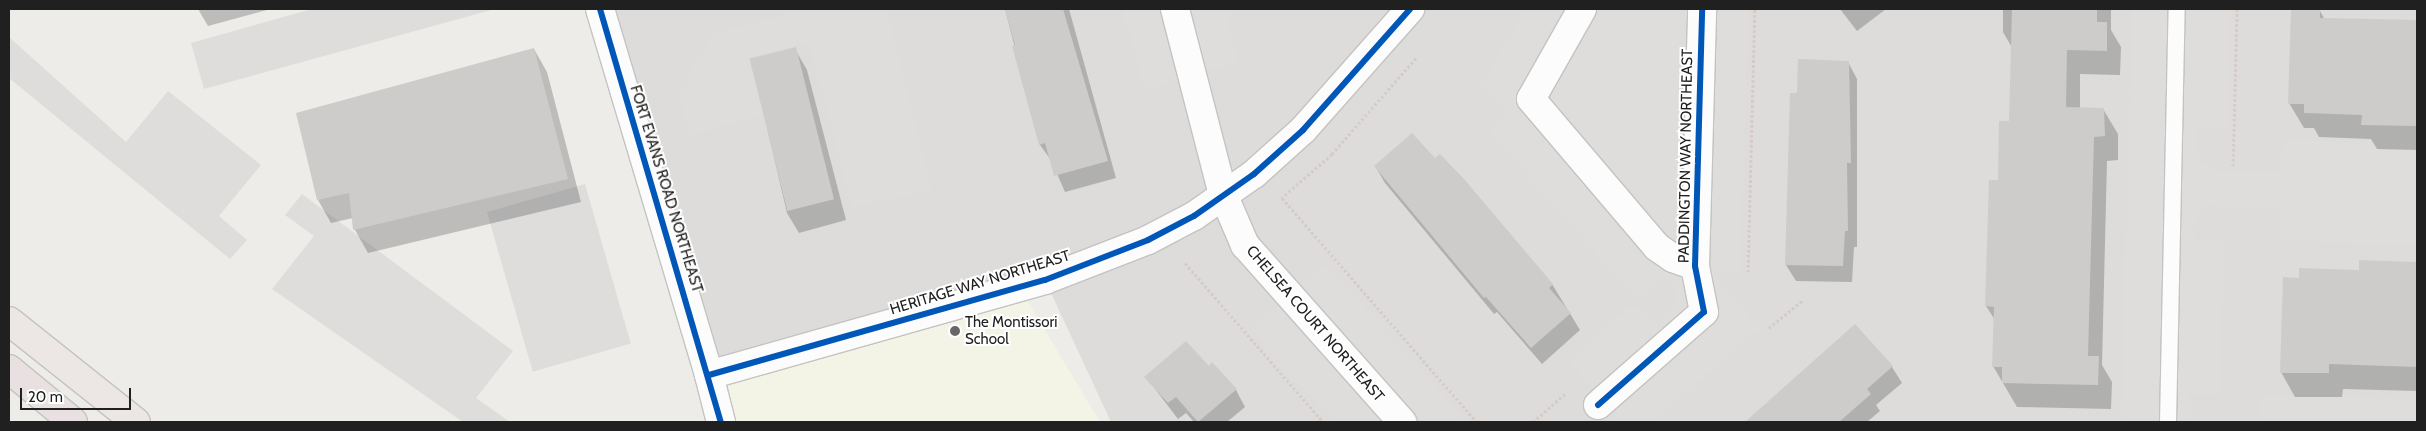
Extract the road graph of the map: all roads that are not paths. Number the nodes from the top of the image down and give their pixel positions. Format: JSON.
{"nodes":[{"id":1,"x":600,"y":9,"type":"edge"},
{"id":2,"x":1175,"y":9,"type":"edge"},
{"id":3,"x":1410,"y":9,"type":"edge"},
{"id":4,"x":1582,"y":9,"type":"edge"},
{"id":5,"x":1702,"y":9,"type":"edge"},
{"id":6,"x":2177,"y":9,"type":"edge"},
{"id":7,"x":1223,"y":194,"type":"junction"},
{"id":8,"x":1695,"y":266,"type":"junction"},
{"id":9,"x":9,"y":321,"type":"edge"},
{"id":10,"x":9,"y":369,"type":"edge"},
{"id":11,"x":709,"y":375,"type":"junction"},
{"id":12,"x":1598,"y":406,"type":"dead end"},
{"id":13,"x":74,"y":422,"type":"edge"},
{"id":14,"x":136,"y":422,"type":"edge"},
{"id":15,"x":721,"y":422,"type":"edge"},
{"id":16,"x":1402,"y":422,"type":"edge"},
{"id":17,"x":2168,"y":422,"type":"edge"}],
"edges":[{"from":1,"to":11,"type":"street","name":"FORT EVANS ROAD NORTHEAST"},
{"from":2,"to":7,"type":"street","name":"CHELSEA COURT NORTHEAST"},
{"from":3,"to":7,"type":"street","name":"HERITAGE WAY NORTHEAST"},
{"from":4,"to":8,"type":"street","name":"PADDINGTON WAY NORTHEAST"},
{"from":5,"to":8,"type":"street","name":"PADDINGTON WAY NORTHEAST"},
{"from":6,"to":17,"type":"lane"},
{"from":7,"to":11,"type":"street","name":"HERITAGE WAY NORTHEAST"},
{"from":7,"to":16,"type":"street","name":"CHELSEA COURT NORTHEAST"},
{"from":8,"to":12,"type":"street","name":"PADDINGTON WAY NORTHEAST"},
{"from":9,"to":14,"type":"highway"},
{"from":10,"to":13,"type":"highway"},
{"from":11,"to":15,"type":"street","name":"FORT EVANS ROAD NORTHEAST"}]}
